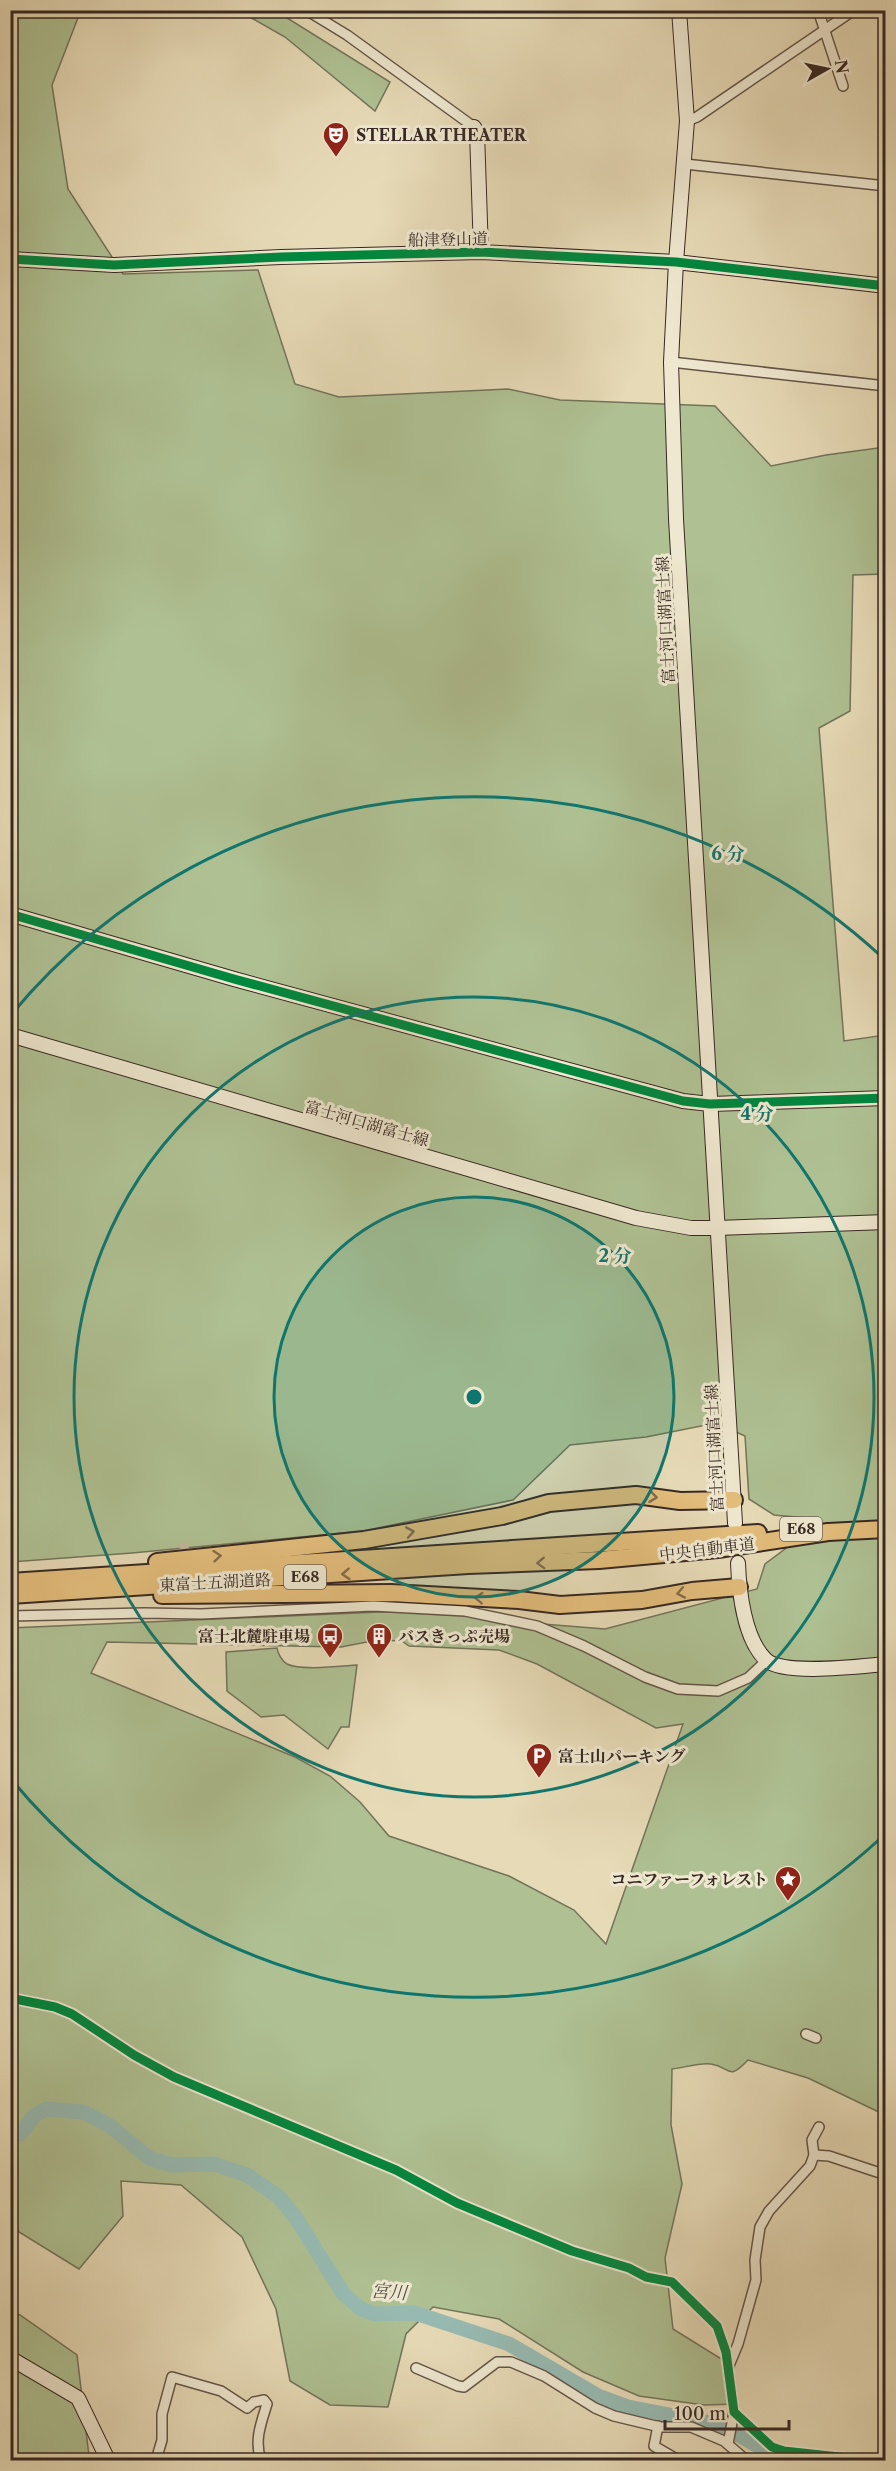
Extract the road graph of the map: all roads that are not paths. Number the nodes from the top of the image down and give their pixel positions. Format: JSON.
{"nodes":[{"id":1,"x":306,"y":10,"type":"edge"},
{"id":2,"x":679,"y":10,"type":"edge"},
{"id":3,"x":818,"y":10,"type":"edge"},
{"id":4,"x":854,"y":10,"type":"edge"},
{"id":5,"x":825,"y":31,"type":"junction"},
{"id":6,"x":843,"y":86,"type":"dead end"},
{"id":7,"x":687,"y":121,"type":"junction"},
{"id":8,"x":474,"y":127,"type":"joint"},
{"id":9,"x":685,"y":164,"type":"junction"},
{"id":10,"x":885,"y":186,"type":"edge"},
{"id":11,"x":481,"y":252,"type":"junction"},
{"id":12,"x":10,"y":259,"type":"edge"},
{"id":13,"x":676,"y":262,"type":"junction"},
{"id":14,"x":885,"y":286,"type":"edge"},
{"id":15,"x":671,"y":362,"type":"junction"},
{"id":16,"x":885,"y":386,"type":"edge"},
{"id":17,"x":10,"y":914,"type":"edge"},
{"id":18,"x":10,"y":1035,"type":"edge"},
{"id":19,"x":885,"y":1098,"type":"edge"},
{"id":20,"x":710,"y":1104,"type":"junction"},
{"id":21,"x":885,"y":1222,"type":"edge"},
{"id":22,"x":718,"y":1228,"type":"junction"},
{"id":23,"x":734,"y":1500,"type":"junction"},
{"id":24,"x":735,"y":1523,"type":"dead end"},
{"id":25,"x":885,"y":1523,"type":"edge"},
{"id":26,"x":885,"y":1529,"type":"edge"},
{"id":27,"x":598,"y":1543,"type":"joint"},
{"id":28,"x":599,"y":1560,"type":"joint"},
{"id":29,"x":738,"y":1563,"type":"dead end"},
{"id":30,"x":11,"y":1586,"type":"edge"},
{"id":31,"x":739,"y":1587,"type":"junction"},
{"id":32,"x":105,"y":1588,"type":"junction"},
{"id":33,"x":188,"y":1602,"type":"dead end"},
{"id":34,"x":190,"y":1614,"type":"junction"},
{"id":35,"x":10,"y":1616,"type":"edge"},
{"id":36,"x":766,"y":1660,"type":"junction"},
{"id":37,"x":885,"y":1664,"type":"edge"},
{"id":38,"x":10,"y":1998,"type":"edge"},
{"id":39,"x":806,"y":2034,"type":"dead end"},
{"id":40,"x":816,"y":2038,"type":"dead end"},
{"id":41,"x":819,"y":2127,"type":"dead end"},
{"id":42,"x":814,"y":2155,"type":"junction"},
{"id":43,"x":885,"y":2175,"type":"edge"},
{"id":44,"x":10,"y":2358,"type":"edge"},
{"id":45,"x":416,"y":2368,"type":"dead end"},
{"id":46,"x":728,"y":2369,"type":"junction"},
{"id":47,"x":734,"y":2414,"type":"junction"},
{"id":48,"x":658,"y":2426,"type":"junction"},
{"id":49,"x":729,"y":2442,"type":"junction"},
{"id":50,"x":743,"y":2459,"type":"edge"},
{"id":51,"x":108,"y":2460,"type":"edge"},
{"id":52,"x":156,"y":2460,"type":"edge"},
{"id":53,"x":261,"y":2460,"type":"edge"},
{"id":54,"x":678,"y":2460,"type":"edge"},
{"id":55,"x":867,"y":2460,"type":"edge"}],
"edges":[{"from":1,"to":8,"type":"street"},
{"from":2,"to":7,"type":"main road","name":"富士河口湖富士線"},
{"from":3,"to":5,"type":"street"},
{"from":4,"to":5,"type":"street"},
{"from":5,"to":6,"type":"street"},
{"from":5,"to":7,"type":"street"},
{"from":7,"to":9,"type":"main road","name":"富士河口湖富士線"},
{"from":8,"to":11,"type":"main road"},
{"from":9,"to":10,"type":"street"},
{"from":9,"to":13,"type":"main road","name":"富士河口湖富士線"},
{"from":11,"to":12,"type":"main road","name":"船津登山道"},
{"from":11,"to":13,"type":"main road","name":"船津登山道"},
{"from":13,"to":14,"type":"main road","name":"船津登山道"},
{"from":13,"to":15,"type":"main road","name":"富士河口湖富士線"},
{"from":15,"to":16,"type":"street"},
{"from":15,"to":20,"type":"main road","name":"富士河口湖富士線"},
{"from":17,"to":20,"type":"main road"},
{"from":18,"to":22,"type":"main road","name":"富士河口湖富士線"},
{"from":19,"to":20,"type":"main road"},
{"from":20,"to":22,"type":"main road","name":"富士河口湖富士線"},
{"from":21,"to":22,"type":"main road","name":"富士河口湖富士線"},
{"from":22,"to":23,"type":"main road","name":"富士河口湖富士線"},
{"from":23,"to":24,"type":"main road","name":"富士河口湖富士線"},
{"from":30,"to":23,"type":"highway","one_way":true},
{"from":25,"to":27,"type":"highway","name":"中央自動車道","number":"E68"},
{"from":26,"to":28,"type":"highway","name":"中央自動車道","number":"E68"},
{"from":27,"to":30,"type":"highway","name":"東富士五湖道路","number":"E68"},
{"from":28,"to":32,"type":"highway","name":"東富士五湖道路","number":"E68","one_way":true},
{"from":29,"to":31,"type":"main road"},
{"from":30,"to":32,"type":"highway","name":"東富士五湖道路","number":"E68"},
{"from":31,"to":32,"type":"highway","number":"E68","one_way":true},
{"from":31,"to":36,"type":"main road"},
{"from":33,"to":34,"type":"street"},
{"from":34,"to":35,"type":"street"},
{"from":34,"to":36,"type":"street"},
{"from":36,"to":37,"type":"main road"},
{"from":38,"to":46,"type":"street"},
{"from":39,"to":40,"type":"street"},
{"from":41,"to":42,"type":"street"},
{"from":42,"to":43,"type":"street"},
{"from":42,"to":46,"type":"street"},
{"from":44,"to":51,"type":"main road"},
{"from":45,"to":48,"type":"street"},
{"from":46,"to":47,"type":"street"},
{"from":47,"to":49,"type":"street"},
{"from":47,"to":55,"type":"street"},
{"from":48,"to":49,"type":"street"},
{"from":48,"to":54,"type":"street"},
{"from":49,"to":50,"type":"street"},
{"from":52,"to":53,"type":"street"}]}
